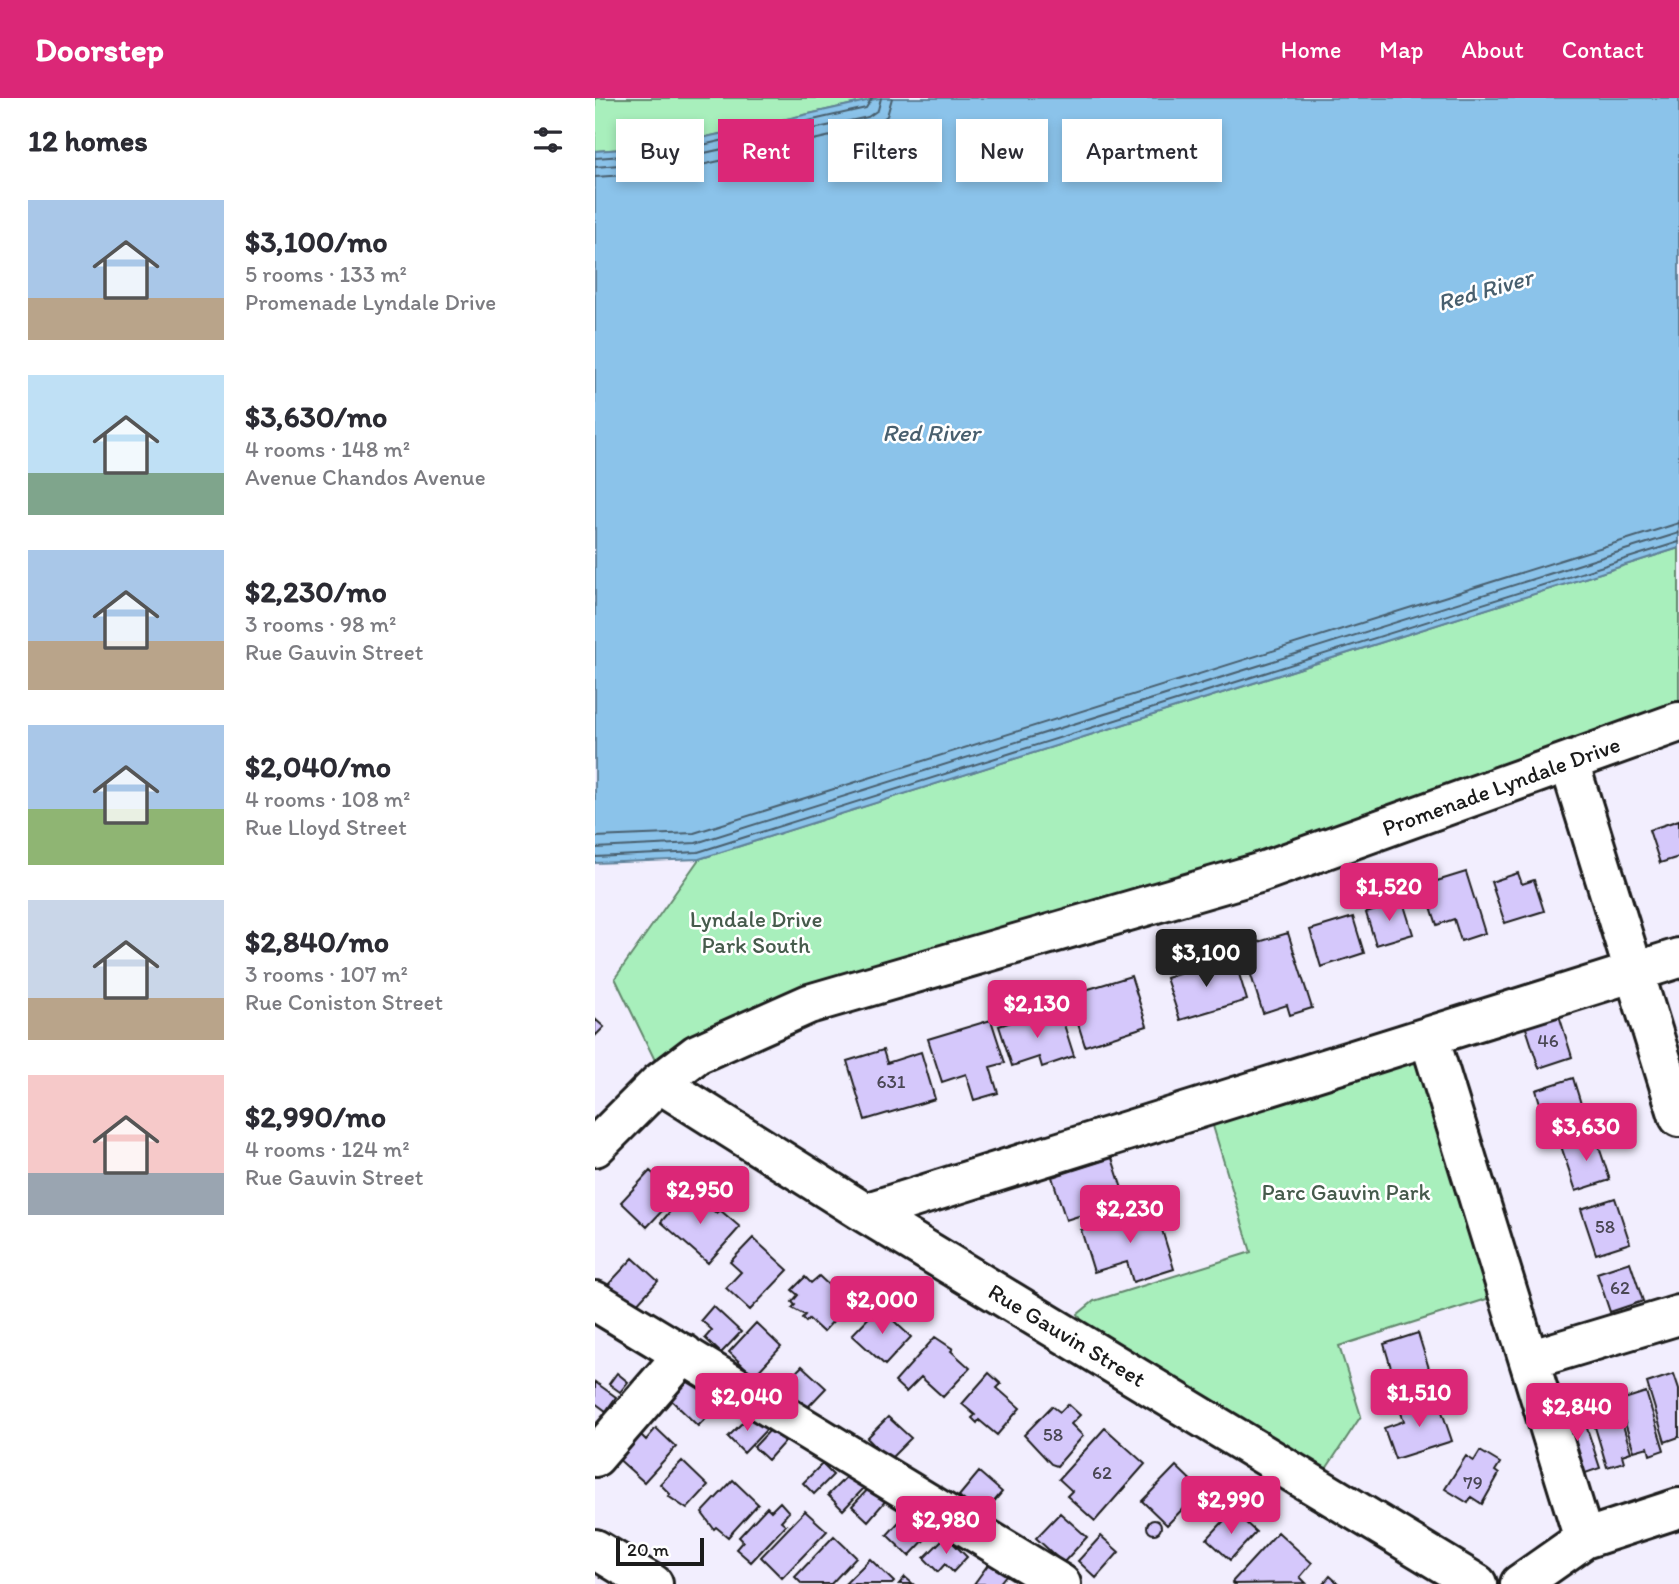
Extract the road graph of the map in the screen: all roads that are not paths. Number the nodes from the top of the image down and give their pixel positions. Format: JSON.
{"nodes":[{"id":1,"x":1679,"y":722,"type":"edge"},
{"id":2,"x":1569,"y":762,"type":"junction"},
{"id":3,"x":1679,"y":958,"type":"edge"},
{"id":4,"x":1633,"y":972,"type":"junction"},
{"id":5,"x":1429,"y":1037,"type":"junction"},
{"id":6,"x":659,"y":1083,"type":"junction"},
{"id":7,"x":1679,"y":1117,"type":"edge"},
{"id":8,"x":595,"y":1147,"type":"edge"},
{"id":9,"x":865,"y":1213,"type":"junction"},
{"id":10,"x":595,"y":1301,"type":"edge"},
{"id":11,"x":1679,"y":1315,"type":"edge"},
{"id":12,"x":684,"y":1354,"type":"junction"},
{"id":13,"x":1529,"y":1360,"type":"junction"},
{"id":14,"x":595,"y":1457,"type":"edge"},
{"id":15,"x":1679,"y":1508,"type":"edge"},
{"id":16,"x":1584,"y":1539,"type":"junction"},
{"id":17,"x":595,"y":1549,"type":"edge"},
{"id":18,"x":653,"y":1584,"type":"edge"},
{"id":19,"x":1061,"y":1584,"type":"edge"},
{"id":20,"x":1477,"y":1584,"type":"edge"},
{"id":21,"x":1520,"y":1584,"type":"edge"}],
"edges":[{"from":1,"to":2,"type":"street","name":"Promenade Lyndale Drive"},
{"from":2,"to":4,"type":"street"},
{"from":2,"to":6,"type":"street","name":"Promenade Lyndale Drive"},
{"from":3,"to":4,"type":"street"},
{"from":4,"to":5,"type":"street"},
{"from":4,"to":7,"type":"street"},
{"from":5,"to":9,"type":"street"},
{"from":5,"to":13,"type":"street"},
{"from":6,"to":8,"type":"street","name":"Promenade Lyndale Drive"},
{"from":6,"to":9,"type":"street","name":"Rue Gauvin Street"},
{"from":9,"to":20,"type":"street","name":"Rue Gauvin Street"},
{"from":10,"to":12,"type":"street"},
{"from":11,"to":13,"type":"street"},
{"from":12,"to":14,"type":"street"},
{"from":12,"to":19,"type":"street"},
{"from":13,"to":16,"type":"street"},
{"from":15,"to":16,"type":"street"},
{"from":16,"to":21,"type":"street"},
{"from":17,"to":18,"type":"street"}]}
